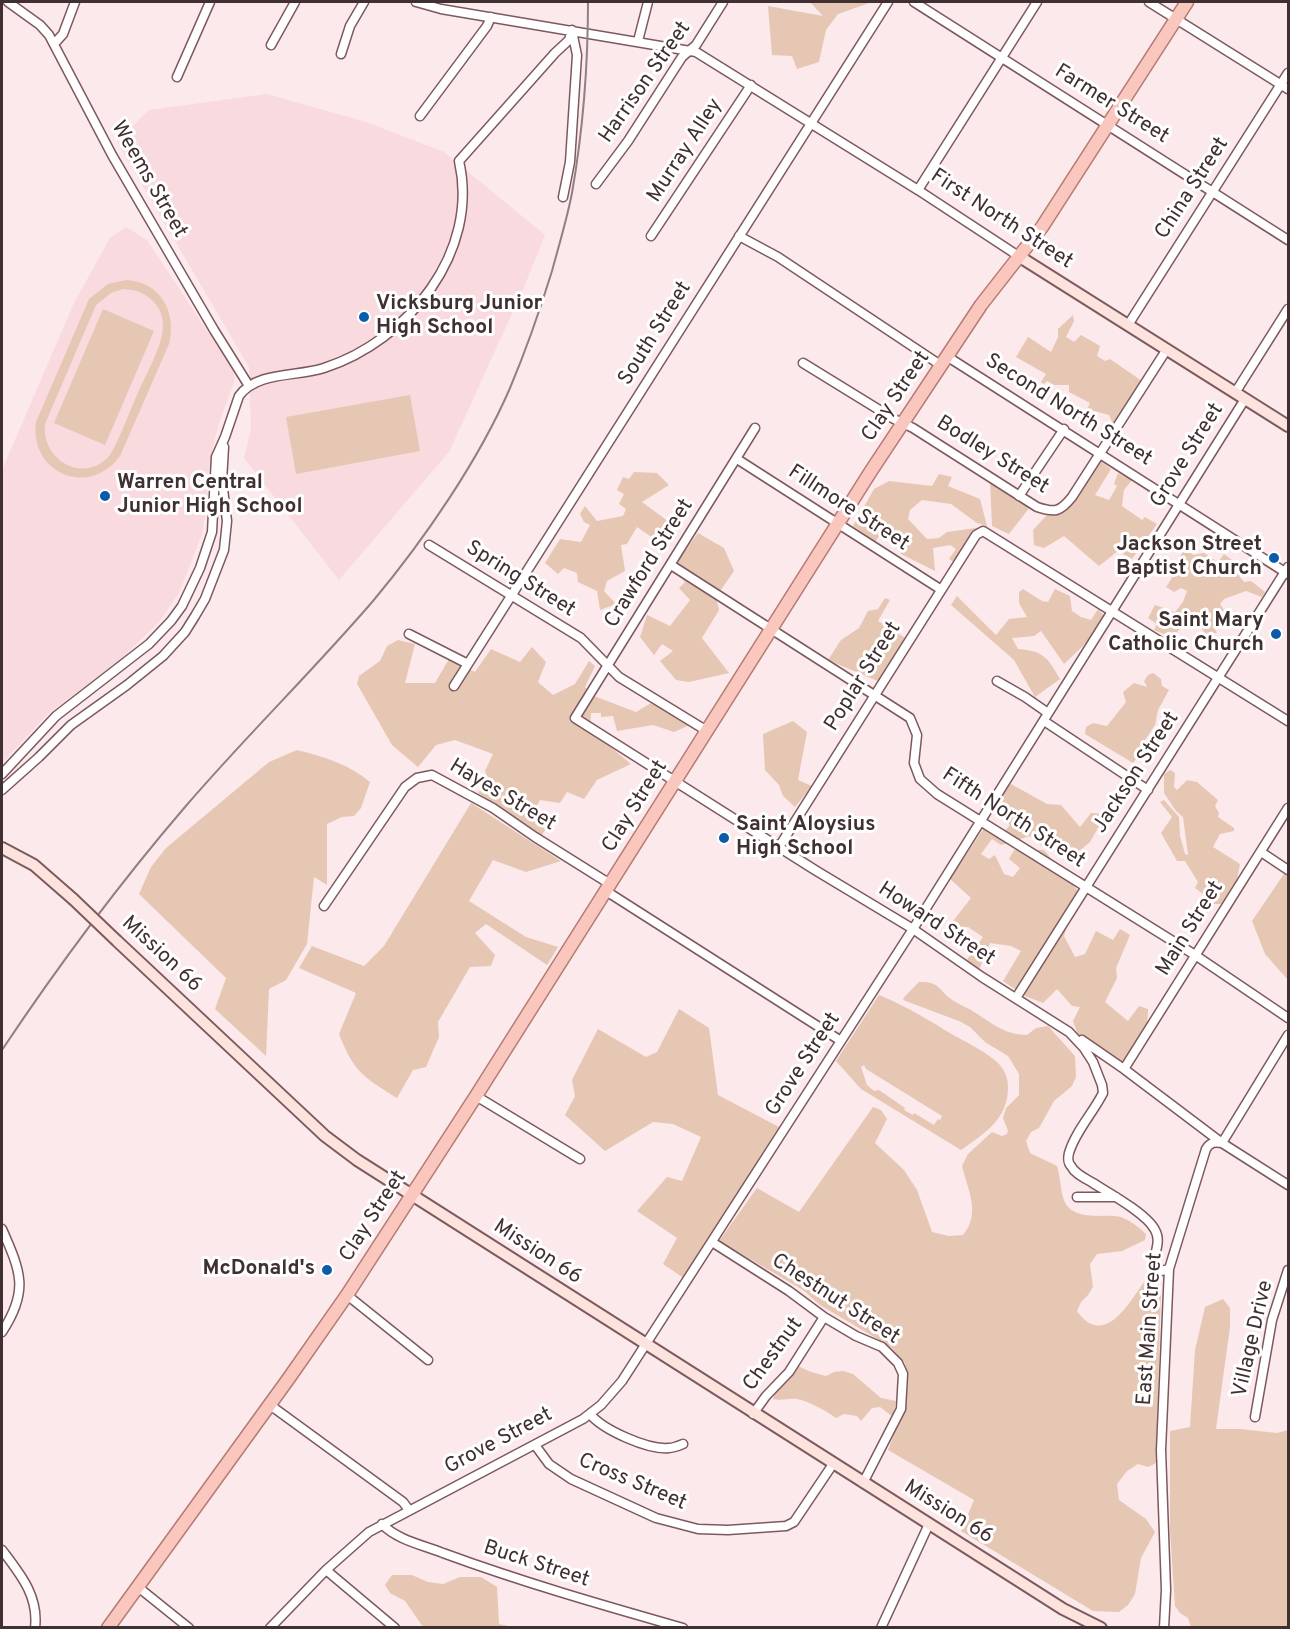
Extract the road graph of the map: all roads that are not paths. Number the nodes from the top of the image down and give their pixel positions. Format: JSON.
{"nodes":[{"id":1,"x":8,"y":2,"type":"edge"},
{"id":2,"x":75,"y":2,"type":"edge"},
{"id":3,"x":210,"y":2,"type":"edge"},
{"id":4,"x":295,"y":2,"type":"edge"},
{"id":5,"x":364,"y":2,"type":"edge"},
{"id":6,"x":420,"y":2,"type":"edge"},
{"id":7,"x":648,"y":2,"type":"edge"},
{"id":8,"x":723,"y":2,"type":"edge"},
{"id":9,"x":888,"y":2,"type":"edge"},
{"id":10,"x":914,"y":2,"type":"edge"},
{"id":11,"x":1037,"y":2,"type":"edge"},
{"id":12,"x":1149,"y":2,"type":"edge"},
{"id":13,"x":1187,"y":2,"type":"edge"},
{"id":14,"x":491,"y":17,"type":"junction"},
{"id":15,"x":1176,"y":19,"type":"junction"},
{"id":16,"x":572,"y":30,"type":"junction"},
{"id":17,"x":638,"y":41,"type":"junction"},
{"id":18,"x":54,"y":44,"type":"junction"},
{"id":19,"x":271,"y":45,"type":"dead end"},
{"id":20,"x":690,"y":51,"type":"junction"},
{"id":21,"x":341,"y":54,"type":"dead end"},
{"id":22,"x":1002,"y":57,"type":"junction"},
{"id":23,"x":1288,"y":73,"type":"edge"},
{"id":24,"x":177,"y":76,"type":"dead end"},
{"id":25,"x":751,"y":85,"type":"junction"},
{"id":26,"x":1285,"y":87,"type":"edge"},
{"id":27,"x":420,"y":116,"type":"dead end"},
{"id":28,"x":811,"y":123,"type":"junction"},
{"id":29,"x":1108,"y":125,"type":"junction"},
{"id":30,"x":596,"y":184,"type":"dead end"},
{"id":31,"x":918,"y":190,"type":"junction"},
{"id":32,"x":1213,"y":192,"type":"junction"},
{"id":33,"x":562,"y":197,"type":"dead end"},
{"id":34,"x":651,"y":236,"type":"dead end"},
{"id":35,"x":739,"y":236,"type":"junction"},
{"id":36,"x":1288,"y":240,"type":"edge"},
{"id":37,"x":1020,"y":256,"type":"junction"},
{"id":38,"x":1288,"y":309,"type":"edge"},
{"id":39,"x":1128,"y":325,"type":"junction"},
{"id":40,"x":1167,"y":349,"type":"junction"},
{"id":41,"x":945,"y":362,"type":"junction"},
{"id":42,"x":803,"y":363,"type":"dead end"},
{"id":43,"x":249,"y":386,"type":"junction"},
{"id":44,"x":1235,"y":393,"type":"junction"},
{"id":45,"x":1245,"y":399,"type":"junction"},
{"id":46,"x":903,"y":424,"type":"junction"},
{"id":47,"x":1288,"y":426,"type":"edge"},
{"id":48,"x":755,"y":428,"type":"dead end"},
{"id":49,"x":1064,"y":429,"type":"junction"},
{"id":50,"x":225,"y":437,"type":"junction"},
{"id":51,"x":1101,"y":453,"type":"junction"},
{"id":52,"x":737,"y":459,"type":"junction"},
{"id":53,"x":1019,"y":496,"type":"junction"},
{"id":54,"x":1180,"y":504,"type":"junction"},
{"id":55,"x":838,"y":524,"type":"junction"},
{"id":56,"x":429,"y":545,"type":"dead end"},
{"id":57,"x":671,"y":565,"type":"junction"},
{"id":58,"x":1288,"y":571,"type":"edge"},
{"id":59,"x":940,"y":590,"type":"junction"},
{"id":60,"x":512,"y":595,"type":"junction"},
{"id":61,"x":1113,"y":611,"type":"junction"},
{"id":62,"x":771,"y":629,"type":"junction"},
{"id":63,"x":409,"y":634,"type":"dead end"},
{"id":64,"x":468,"y":664,"type":"junction"},
{"id":65,"x":608,"y":666,"type":"junction"},
{"id":66,"x":1219,"y":677,"type":"junction"},
{"id":67,"x":997,"y":681,"type":"dead end"},
{"id":68,"x":454,"y":686,"type":"dead end"},
{"id":69,"x":874,"y":695,"type":"junction"},
{"id":70,"x":1046,"y":717,"type":"junction"},
{"id":71,"x":575,"y":718,"type":"joint"},
{"id":72,"x":1288,"y":722,"type":"edge"},
{"id":73,"x":707,"y":731,"type":"junction"},
{"id":74,"x":2,"y":774,"type":"edge"},
{"id":75,"x":675,"y":782,"type":"junction"},
{"id":76,"x":2,"y":790,"type":"edge"},
{"id":77,"x":1148,"y":790,"type":"junction"},
{"id":78,"x":1288,"y":808,"type":"edge"},
{"id":79,"x":980,"y":821,"type":"junction"},
{"id":80,"x":779,"y":847,"type":"junction"},
{"id":81,"x":2,"y":848,"type":"edge"},
{"id":82,"x":1262,"y":852,"type":"junction"},
{"id":83,"x":1288,"y":870,"type":"edge"},
{"id":84,"x":608,"y":887,"type":"junction"},
{"id":85,"x":1085,"y":887,"type":"junction"},
{"id":86,"x":324,"y":906,"type":"dead end"},
{"id":87,"x":913,"y":929,"type":"junction"},
{"id":88,"x":1195,"y":956,"type":"junction"},
{"id":89,"x":1016,"y":998,"type":"junction"},
{"id":90,"x":1288,"y":1018,"type":"edge"},
{"id":91,"x":1069,"y":1032,"type":"junction"},
{"id":92,"x":1288,"y":1035,"type":"edge"},
{"id":93,"x":841,"y":1041,"type":"junction"},
{"id":94,"x":1124,"y":1069,"type":"junction"},
{"id":95,"x":476,"y":1096,"type":"junction"},
{"id":96,"x":1222,"y":1143,"type":"junction"},
{"id":97,"x":580,"y":1159,"type":"dead end"},
{"id":98,"x":1288,"y":1185,"type":"edge"},
{"id":99,"x":410,"y":1195,"type":"junction"},
{"id":100,"x":1077,"y":1197,"type":"dead end"},
{"id":101,"x":1116,"y":1197,"type":"junction"},
{"id":102,"x":2,"y":1229,"type":"edge"},
{"id":103,"x":712,"y":1242,"type":"junction"},
{"id":104,"x":1169,"y":1269,"type":"junction"},
{"id":105,"x":1288,"y":1270,"type":"edge"},
{"id":106,"x":347,"y":1295,"type":"junction"},
{"id":107,"x":824,"y":1317,"type":"junction"},
{"id":108,"x":2,"y":1332,"type":"edge"},
{"id":109,"x":645,"y":1345,"type":"junction"},
{"id":110,"x":428,"y":1360,"type":"dead end"},
{"id":111,"x":270,"y":1405,"type":"junction"},
{"id":112,"x":590,"y":1414,"type":"junction"},
{"id":113,"x":753,"y":1414,"type":"junction"},
{"id":114,"x":1255,"y":1417,"type":"dead end"},
{"id":115,"x":683,"y":1444,"type":"dead end"},
{"id":116,"x":535,"y":1445,"type":"junction"},
{"id":117,"x":833,"y":1464,"type":"junction"},
{"id":118,"x":863,"y":1483,"type":"junction"},
{"id":119,"x":409,"y":1510,"type":"junction"},
{"id":120,"x":382,"y":1524,"type":"junction"},
{"id":121,"x":929,"y":1524,"type":"junction"},
{"id":122,"x":2,"y":1550,"type":"edge"},
{"id":123,"x":326,"y":1570,"type":"junction"},
{"id":124,"x":138,"y":1587,"type":"junction"},
{"id":125,"x":35,"y":1628,"type":"edge"},
{"id":126,"x":108,"y":1628,"type":"edge"},
{"id":127,"x":189,"y":1628,"type":"edge"},
{"id":128,"x":270,"y":1628,"type":"edge"},
{"id":129,"x":395,"y":1628,"type":"edge"},
{"id":130,"x":683,"y":1628,"type":"edge"},
{"id":131,"x":881,"y":1628,"type":"edge"},
{"id":132,"x":1101,"y":1628,"type":"edge"},
{"id":133,"x":1164,"y":1628,"type":"edge"}],
"edges":[{"from":1,"to":18,"type":"street","name":"Weems Street"},
{"from":2,"to":18,"type":"street"},
{"from":3,"to":24,"type":"street"},
{"from":4,"to":19,"type":"street"},
{"from":5,"to":21,"type":"street"},
{"from":6,"to":14,"type":"street","name":"First North Street"},
{"from":7,"to":17,"type":"street"},
{"from":8,"to":20,"type":"street","name":"Harrison Street"},
{"from":9,"to":28,"type":"street","name":"South Street"},
{"from":10,"to":22,"type":"street","name":"Farmer Street"},
{"from":11,"to":22,"type":"street"},
{"from":12,"to":15,"type":"street"},
{"from":13,"to":15,"type":"main road","name":"Clay Street"},
{"from":14,"to":16,"type":"street","name":"First North Street"},
{"from":14,"to":27,"type":"street"},
{"from":15,"to":26,"type":"street"},
{"from":15,"to":29,"type":"main road","name":"Clay Street"},
{"from":16,"to":17,"type":"street","name":"First North Street"},
{"from":16,"to":33,"type":"street"},
{"from":16,"to":43,"type":"street"},
{"from":17,"to":20,"type":"street","name":"First North Street"},
{"from":18,"to":43,"type":"street","name":"Weems Street"},
{"from":20,"to":25,"type":"street","name":"First North Street"},
{"from":20,"to":30,"type":"street","name":"Harrison Street"},
{"from":22,"to":29,"type":"street","name":"Farmer Street"},
{"from":22,"to":31,"type":"street"},
{"from":23,"to":26,"type":"street","name":"China Street"},
{"from":25,"to":28,"type":"street","name":"First North Street"},
{"from":25,"to":34,"type":"street","name":"Murray Alley"},
{"from":26,"to":32,"type":"street","name":"China Street"},
{"from":28,"to":31,"type":"street","name":"First North Street"},
{"from":28,"to":35,"type":"street","name":"South Street"},
{"from":29,"to":32,"type":"street","name":"Farmer Street"},
{"from":29,"to":37,"type":"main road","name":"Clay Street"},
{"from":31,"to":37,"type":"street","name":"First North Street"},
{"from":32,"to":36,"type":"street","name":"Farmer Street"},
{"from":32,"to":39,"type":"street","name":"China Street"},
{"from":35,"to":41,"type":"street","name":"Second North Street"},
{"from":35,"to":60,"type":"street","name":"South Street"},
{"from":37,"to":39,"type":"street","name":"First North Street"},
{"from":37,"to":41,"type":"main road","name":"Clay Street"},
{"from":38,"to":44,"type":"street","name":"Grove Street"},
{"from":39,"to":40,"type":"street","name":"First North Street"},
{"from":40,"to":44,"type":"street","name":"First North Street"},
{"from":40,"to":51,"type":"street","name":"Bodley Street"},
{"from":41,"to":46,"type":"main road","name":"Clay Street"},
{"from":41,"to":49,"type":"street","name":"Second North Street"},
{"from":42,"to":46,"type":"street","name":"Bodley Street"},
{"from":43,"to":50,"type":"street"},
{"from":44,"to":45,"type":"street","name":"First North Street"},
{"from":45,"to":47,"type":"street","name":"First North Street"},
{"from":45,"to":54,"type":"street","name":"Grove Street"},
{"from":46,"to":53,"type":"street","name":"Bodley Street"},
{"from":46,"to":55,"type":"main road","name":"Clay Street"},
{"from":48,"to":52,"type":"street","name":"Crawford Street"},
{"from":49,"to":51,"type":"street","name":"Second North Street"},
{"from":49,"to":53,"type":"street"},
{"from":50,"to":74,"type":"street"},
{"from":50,"to":76,"type":"street"},
{"from":51,"to":53,"type":"street","name":"Bodley Street"},
{"from":51,"to":54,"type":"street","name":"Second North Street"},
{"from":52,"to":55,"type":"street","name":"Fillmore Street"},
{"from":52,"to":57,"type":"street","name":"Crawford Street"},
{"from":54,"to":58,"type":"street","name":"Second North Street"},
{"from":54,"to":61,"type":"street","name":"Grove Street"},
{"from":55,"to":59,"type":"street","name":"Fillmore Street"},
{"from":55,"to":62,"type":"main road","name":"Clay Street"},
{"from":56,"to":60,"type":"street","name":"Spring Street"},
{"from":57,"to":62,"type":"street","name":"Fifth North Street"},
{"from":57,"to":65,"type":"street","name":"Crawford Street"},
{"from":58,"to":66,"type":"street","name":"Jackson Street"},
{"from":59,"to":61,"type":"street","name":"Poplar Street"},
{"from":59,"to":69,"type":"street","name":"Poplar Street"},
{"from":60,"to":64,"type":"street","name":"South Street"},
{"from":60,"to":65,"type":"street","name":"Spring Street"},
{"from":61,"to":66,"type":"street"},
{"from":61,"to":70,"type":"street","name":"Grove Street"},
{"from":62,"to":69,"type":"street","name":"Fifth North Street"},
{"from":62,"to":73,"type":"main road","name":"Clay Street"},
{"from":63,"to":64,"type":"street"},
{"from":64,"to":68,"type":"street","name":"South Street"},
{"from":65,"to":71,"type":"street","name":"Crawford Street"},
{"from":65,"to":73,"type":"street","name":"Spring Street"},
{"from":66,"to":72,"type":"street"},
{"from":66,"to":77,"type":"street","name":"Jackson Street"},
{"from":67,"to":70,"type":"street"},
{"from":69,"to":79,"type":"street","name":"Fifth North Street"},
{"from":69,"to":80,"type":"street","name":"Poplar Street"},
{"from":70,"to":77,"type":"street"},
{"from":70,"to":79,"type":"street","name":"Grove Street"},
{"from":71,"to":75,"type":"street","name":"Howard Street"},
{"from":73,"to":75,"type":"main road","name":"Clay Street"},
{"from":75,"to":80,"type":"street","name":"Howard Street"},
{"from":75,"to":84,"type":"main road","name":"Clay Street"},
{"from":77,"to":85,"type":"street","name":"Jackson Street"},
{"from":78,"to":82,"type":"street","name":"Main Street"},
{"from":79,"to":85,"type":"street","name":"Fifth North Street"},
{"from":79,"to":87,"type":"street","name":"Grove Street"},
{"from":80,"to":87,"type":"street","name":"Howard Street"},
{"from":81,"to":99,"type":"street","name":"Mission 66","bridge":true},
{"from":82,"to":83,"type":"street"},
{"from":82,"to":88,"type":"street","name":"Main Street"},
{"from":84,"to":86,"type":"street","name":"Hayes Street"},
{"from":84,"to":93,"type":"street","name":"Hayes Street"},
{"from":84,"to":95,"type":"main road","name":"Clay Street"},
{"from":85,"to":88,"type":"street","name":"Fifth North Street"},
{"from":85,"to":89,"type":"street","name":"Jackson Street"},
{"from":87,"to":89,"type":"street","name":"Howard Street"},
{"from":87,"to":93,"type":"street","name":"Grove Street"},
{"from":88,"to":90,"type":"street","name":"Fifth North Street"},
{"from":88,"to":94,"type":"street","name":"Main Street"},
{"from":89,"to":91,"type":"street","name":"Howard Street"},
{"from":91,"to":94,"type":"street"},
{"from":91,"to":101,"type":"street","name":"Howard Street"},
{"from":92,"to":96,"type":"street","name":"East Main Street"},
{"from":93,"to":103,"type":"street","name":"Grove Street"},
{"from":94,"to":96,"type":"street"},
{"from":95,"to":97,"type":"street"},
{"from":95,"to":99,"type":"main road","name":"Clay Street"},
{"from":96,"to":98,"type":"street"},
{"from":96,"to":104,"type":"street","name":"East Main Street"},
{"from":99,"to":106,"type":"main road","name":"Clay Street"},
{"from":99,"to":109,"type":"street","name":"Mission 66"},
{"from":100,"to":101,"type":"street"},
{"from":101,"to":104,"type":"street","name":"Howard Street"},
{"from":102,"to":108,"type":"street"},
{"from":103,"to":107,"type":"street","name":"Chestnut Street"},
{"from":103,"to":109,"type":"street","name":"Grove Street"},
{"from":104,"to":133,"type":"street","name":"East Main Street"},
{"from":105,"to":114,"type":"street","name":"Village Drive"},
{"from":106,"to":110,"type":"street"},
{"from":106,"to":111,"type":"main road","name":"Clay Street"},
{"from":107,"to":113,"type":"street","name":"Chestnut"},
{"from":107,"to":118,"type":"street","name":"Chestnut Street"},
{"from":109,"to":112,"type":"street","name":"Grove Street"},
{"from":109,"to":113,"type":"street","name":"Mission 66"},
{"from":111,"to":119,"type":"street"},
{"from":111,"to":124,"type":"main road","name":"Clay Street"},
{"from":112,"to":115,"type":"street"},
{"from":112,"to":116,"type":"street","name":"Grove Street"},
{"from":113,"to":117,"type":"street","name":"Mission 66"},
{"from":116,"to":117,"type":"street","name":"Cross Street"},
{"from":116,"to":119,"type":"street","name":"Grove Street"},
{"from":117,"to":118,"type":"street","name":"Mission 66"},
{"from":118,"to":121,"type":"street","name":"Mission 66"},
{"from":119,"to":120,"type":"street","name":"Grove Street"},
{"from":120,"to":123,"type":"street","name":"Grove Street"},
{"from":120,"to":130,"type":"street","name":"Buck Street"},
{"from":121,"to":131,"type":"street"},
{"from":121,"to":132,"type":"street","name":"Mission 66"},
{"from":122,"to":125,"type":"street"},
{"from":123,"to":128,"type":"street","name":"Grove Street"},
{"from":123,"to":129,"type":"street"},
{"from":124,"to":126,"type":"main road","name":"Clay Street"},
{"from":124,"to":127,"type":"street"}]}
